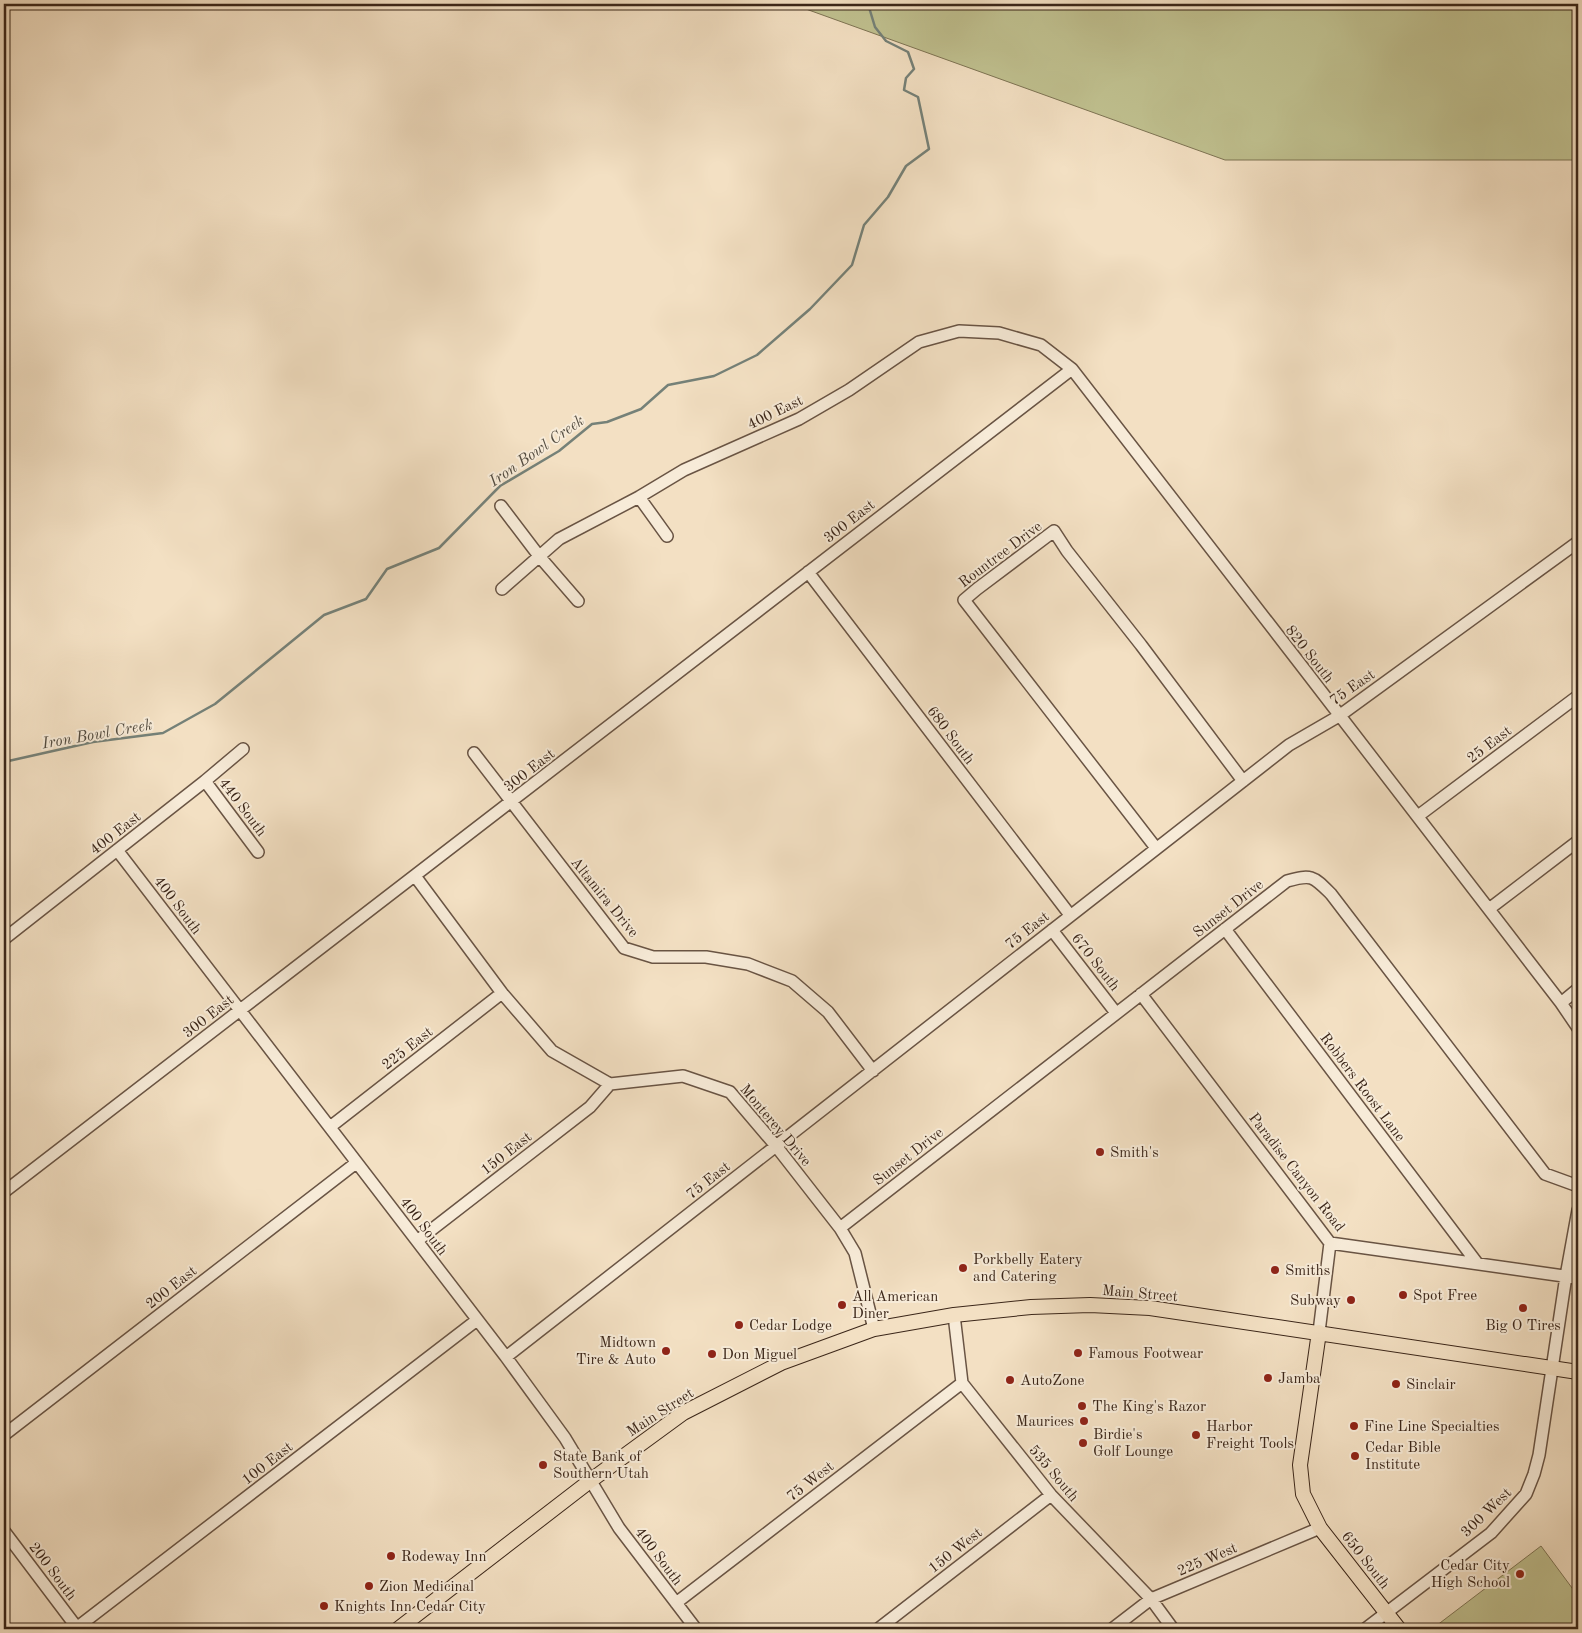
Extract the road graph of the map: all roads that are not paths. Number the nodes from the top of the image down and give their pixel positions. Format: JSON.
{"nodes":[{"id":1,"x":1072,"y":369,"type":"junction"},
{"id":2,"x":639,"y":497,"type":"junction"},
{"id":3,"x":501,"y":506,"type":"dead end"},
{"id":4,"x":667,"y":536,"type":"dead end"},
{"id":5,"x":1578,"y":542,"type":"edge"},
{"id":6,"x":539,"y":556,"type":"junction"},
{"id":7,"x":808,"y":572,"type":"junction"},
{"id":8,"x":502,"y":590,"type":"dead end"},
{"id":9,"x":578,"y":601,"type":"dead end"},
{"id":10,"x":1578,"y":696,"type":"edge"},
{"id":11,"x":1339,"y":716,"type":"junction"},
{"id":12,"x":243,"y":749,"type":"dead end"},
{"id":13,"x":474,"y":753,"type":"dead end"},
{"id":14,"x":205,"y":781,"type":"junction"},
{"id":15,"x":1243,"y":781,"type":"junction"},
{"id":16,"x":511,"y":802,"type":"junction"},
{"id":17,"x":1418,"y":816,"type":"junction"},
{"id":18,"x":1578,"y":840,"type":"edge"},
{"id":19,"x":1156,"y":848,"type":"junction"},
{"id":20,"x":117,"y":850,"type":"junction"},
{"id":21,"x":258,"y":852,"type":"dead end"},
{"id":22,"x":415,"y":876,"type":"junction"},
{"id":23,"x":1489,"y":909,"type":"junction"},
{"id":24,"x":1070,"y":915,"type":"junction"},
{"id":25,"x":1225,"y":929,"type":"junction"},
{"id":26,"x":1052,"y":930,"type":"junction"},
{"id":27,"x":4,"y":940,"type":"edge"},
{"id":28,"x":1578,"y":989,"type":"edge"},
{"id":29,"x":502,"y":993,"type":"junction"},
{"id":30,"x":1141,"y":994,"type":"junction"},
{"id":31,"x":1561,"y":1002,"type":"junction"},
{"id":32,"x":239,"y":1011,"type":"junction"},
{"id":33,"x":1116,"y":1013,"type":"junction"},
{"id":34,"x":1578,"y":1028,"type":"edge"},
{"id":35,"x":873,"y":1071,"type":"junction"},
{"id":36,"x":610,"y":1084,"type":"junction"},
{"id":37,"x":330,"y":1127,"type":"junction"},
{"id":38,"x":776,"y":1146,"type":"junction"},
{"id":39,"x":356,"y":1163,"type":"junction"},
{"id":40,"x":1578,"y":1186,"type":"edge"},
{"id":41,"x":4,"y":1192,"type":"edge"},
{"id":42,"x":1578,"y":1210,"type":"edge"},
{"id":43,"x":840,"y":1228,"type":"junction"},
{"id":44,"x":417,"y":1241,"type":"junction"},
{"id":45,"x":1330,"y":1243,"type":"junction"},
{"id":46,"x":1477,"y":1263,"type":"junction"},
{"id":47,"x":1566,"y":1276,"type":"junction"},
{"id":48,"x":1578,"y":1278,"type":"edge"},
{"id":49,"x":954,"y":1315,"type":"junction"},
{"id":50,"x":476,"y":1320,"type":"junction"},
{"id":51,"x":874,"y":1329,"type":"junction"},
{"id":52,"x":1319,"y":1332,"type":"junction"},
{"id":53,"x":506,"y":1357,"type":"junction"},
{"id":54,"x":1553,"y":1369,"type":"junction"},
{"id":55,"x":1578,"y":1372,"type":"edge"},
{"id":56,"x":962,"y":1383,"type":"junction"},
{"id":57,"x":4,"y":1435,"type":"edge"},
{"id":58,"x":590,"y":1480,"type":"junction"},
{"id":59,"x":1051,"y":1495,"type":"junction"},
{"id":60,"x":1320,"y":1528,"type":"junction"},
{"id":61,"x":4,"y":1532,"type":"edge"},
{"id":62,"x":1151,"y":1599,"type":"junction"},
{"id":63,"x":676,"y":1603,"type":"junction"},
{"id":64,"x":1386,"y":1613,"type":"junction"},
{"id":65,"x":77,"y":1629,"type":"edge"},
{"id":66,"x":398,"y":1629,"type":"edge"},
{"id":67,"x":696,"y":1629,"type":"edge"},
{"id":68,"x":878,"y":1629,"type":"edge"},
{"id":69,"x":1112,"y":1629,"type":"edge"},
{"id":70,"x":1173,"y":1629,"type":"edge"},
{"id":71,"x":1366,"y":1629,"type":"edge"},
{"id":72,"x":1399,"y":1629,"type":"edge"}],
"edges":[{"from":1,"to":2,"type":"street","name":"400 East"},
{"from":1,"to":7,"type":"street","name":"300 East"},
{"from":1,"to":11,"type":"street","name":"820 South"},
{"from":2,"to":4,"type":"street"},
{"from":2,"to":6,"type":"street","name":"400 East"},
{"from":3,"to":6,"type":"street"},
{"from":5,"to":11,"type":"street","name":"75 East"},
{"from":6,"to":8,"type":"street","name":"400 East"},
{"from":6,"to":9,"type":"street"},
{"from":7,"to":16,"type":"street","name":"300 East"},
{"from":7,"to":24,"type":"street","name":"680 South"},
{"from":10,"to":17,"type":"street","name":"25 East"},
{"from":11,"to":15,"type":"street","name":"75 East"},
{"from":11,"to":17,"type":"street","name":"820 South"},
{"from":12,"to":14,"type":"street","name":"400 East"},
{"from":13,"to":16,"type":"street","name":"Altamira Drive"},
{"from":14,"to":20,"type":"street","name":"400 East"},
{"from":14,"to":21,"type":"street","name":"440 South"},
{"from":15,"to":19,"type":"street","name":"75 East"},
{"from":15,"to":19,"type":"street","name":"Rountree Drive"},
{"from":16,"to":22,"type":"street","name":"300 East"},
{"from":16,"to":35,"type":"street","name":"Altamira Drive"},
{"from":17,"to":23,"type":"street","name":"820 South"},
{"from":18,"to":23,"type":"street"},
{"from":19,"to":24,"type":"street","name":"75 East"},
{"from":20,"to":27,"type":"street","name":"400 East"},
{"from":20,"to":32,"type":"street","name":"400 South"},
{"from":22,"to":29,"type":"street"},
{"from":22,"to":32,"type":"street","name":"300 East"},
{"from":23,"to":31,"type":"street","name":"820 South"},
{"from":24,"to":26,"type":"street","name":"75 East"},
{"from":25,"to":30,"type":"street","name":"Sunset Drive"},
{"from":25,"to":40,"type":"street","name":"Sunset Drive"},
{"from":25,"to":46,"type":"street","name":"Robbers Roost Lane"},
{"from":26,"to":33,"type":"street","name":"670 South"},
{"from":26,"to":35,"type":"street","name":"75 East"},
{"from":28,"to":31,"type":"street"},
{"from":29,"to":36,"type":"street"},
{"from":29,"to":37,"type":"street","name":"225 East"},
{"from":30,"to":33,"type":"street","name":"Sunset Drive"},
{"from":30,"to":45,"type":"street","name":"Paradise Canyon Road"},
{"from":31,"to":34,"type":"street","name":"820 South"},
{"from":32,"to":37,"type":"street","name":"400 South"},
{"from":32,"to":41,"type":"street","name":"300 East"},
{"from":33,"to":43,"type":"street","name":"Sunset Drive"},
{"from":35,"to":38,"type":"street","name":"75 East"},
{"from":36,"to":38,"type":"street","name":"Monterey Drive"},
{"from":36,"to":44,"type":"street","name":"150 East"},
{"from":37,"to":39,"type":"street","name":"400 South"},
{"from":38,"to":43,"type":"street","name":"Monterey Drive"},
{"from":38,"to":53,"type":"street","name":"75 East"},
{"from":39,"to":44,"type":"street","name":"400 South"},
{"from":39,"to":57,"type":"street","name":"200 East"},
{"from":42,"to":47,"type":"street"},
{"from":43,"to":51,"type":"street","name":"Monterey Drive"},
{"from":44,"to":50,"type":"street","name":"400 South"},
{"from":45,"to":46,"type":"street","name":"Paradise Canyon Road"},
{"from":45,"to":52,"type":"street"},
{"from":46,"to":47,"type":"street","name":"Paradise Canyon Road"},
{"from":47,"to":48,"type":"street","name":"Paradise Canyon Road"},
{"from":47,"to":54,"type":"street"},
{"from":49,"to":51,"type":"main road","name":"Main Street"},
{"from":49,"to":52,"type":"main road","name":"Main Street"},
{"from":49,"to":56,"type":"street"},
{"from":50,"to":53,"type":"street","name":"400 South"},
{"from":50,"to":65,"type":"street","name":"100 East"},
{"from":51,"to":58,"type":"main road","name":"Main Street"},
{"from":52,"to":54,"type":"main road","name":"Main Street"},
{"from":52,"to":60,"type":"main road","name":"650 South"},
{"from":53,"to":58,"type":"street","name":"400 South"},
{"from":54,"to":55,"type":"main road","name":"Main Street"},
{"from":54,"to":64,"type":"street","name":"300 West"},
{"from":56,"to":59,"type":"street","name":"535 South"},
{"from":56,"to":63,"type":"street","name":"75 West"},
{"from":58,"to":63,"type":"street","name":"400 South"},
{"from":58,"to":66,"type":"main road","name":"Main Street"},
{"from":59,"to":62,"type":"street","name":"535 South"},
{"from":59,"to":68,"type":"street","name":"150 West"},
{"from":60,"to":62,"type":"street","name":"225 West"},
{"from":60,"to":64,"type":"main road","name":"650 South"},
{"from":61,"to":65,"type":"street","name":"200 South"},
{"from":62,"to":69,"type":"street","name":"225 West"},
{"from":62,"to":70,"type":"street","name":"535 South"},
{"from":63,"to":67,"type":"street","name":"400 South"},
{"from":64,"to":71,"type":"street","name":"300 West"},
{"from":64,"to":72,"type":"main road","name":"650 South"}]}
